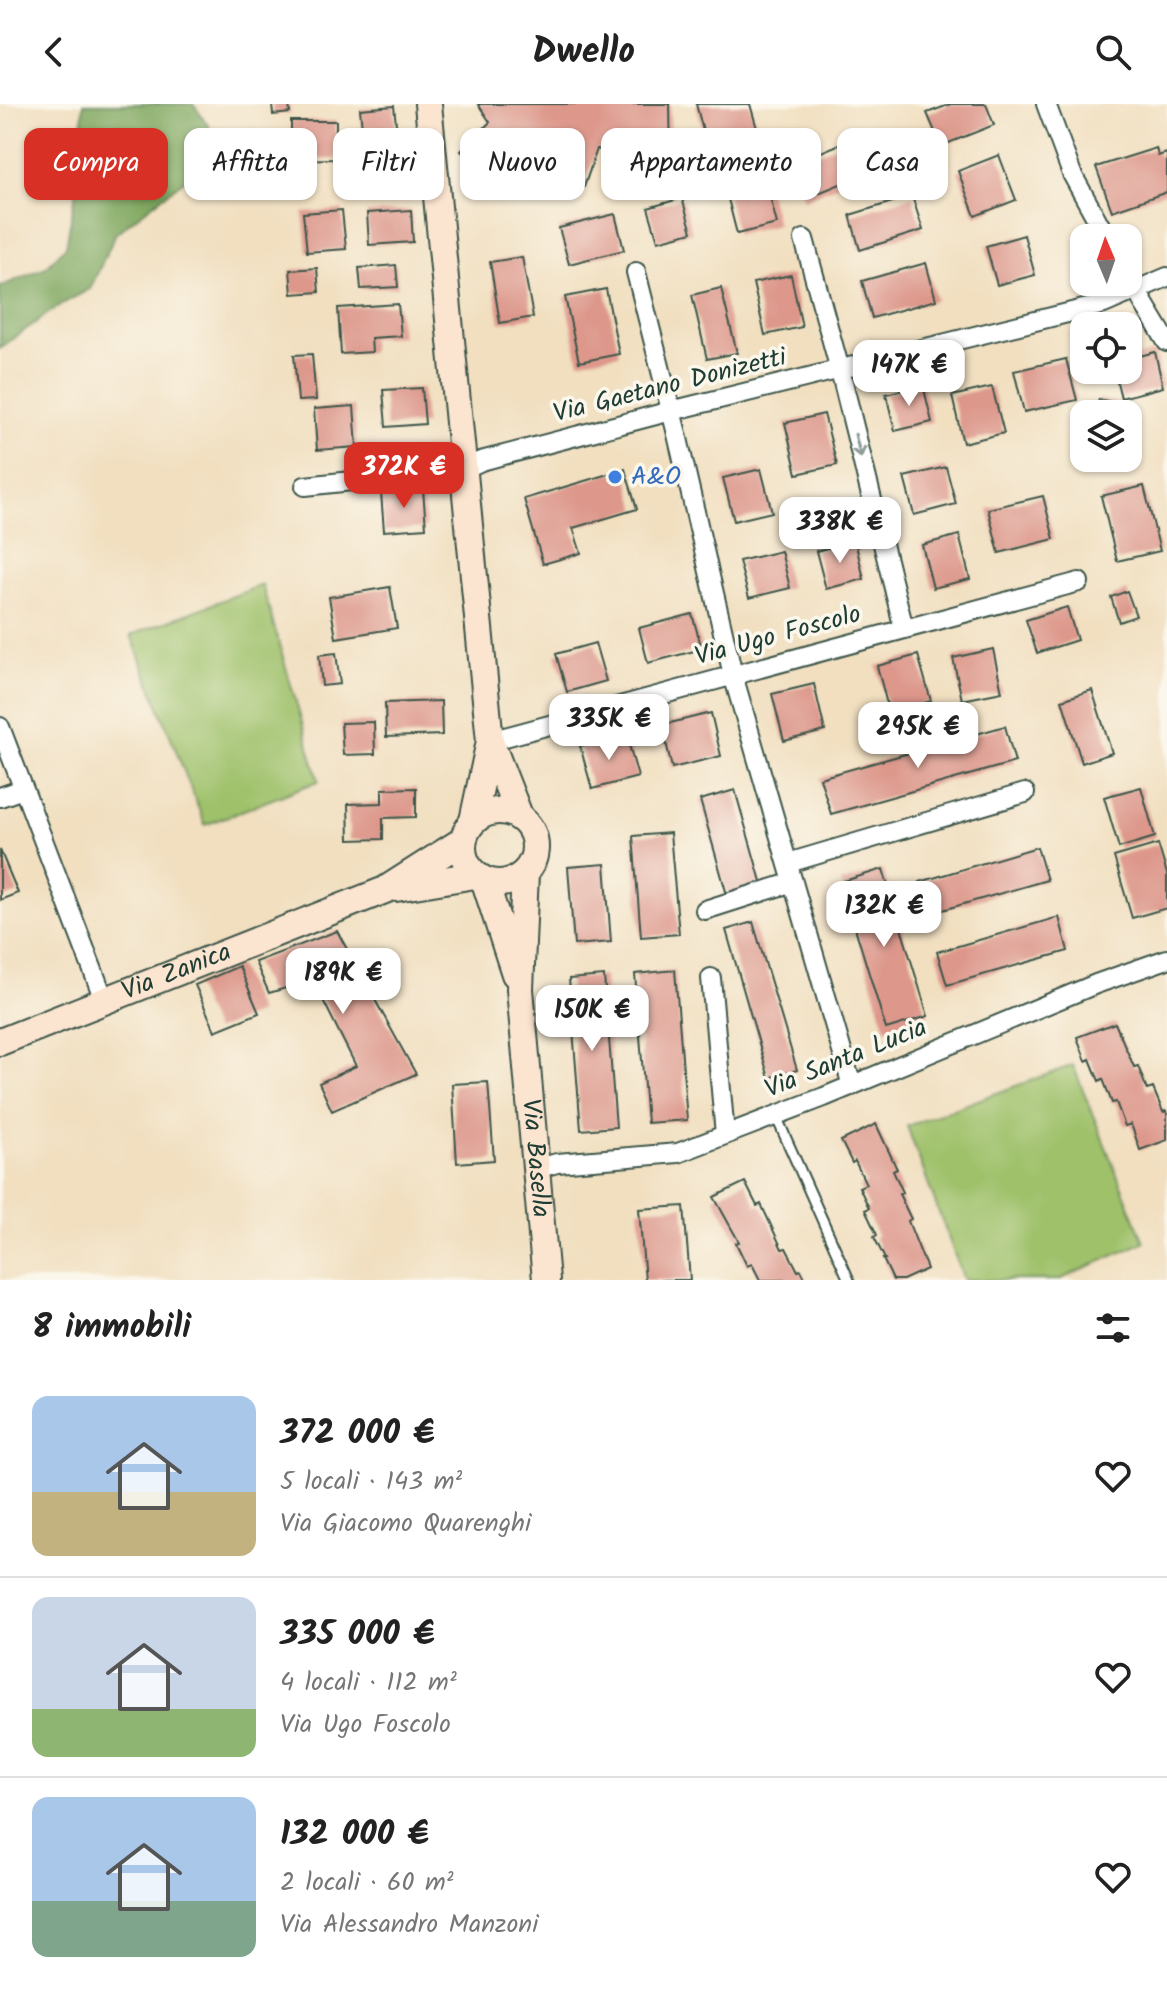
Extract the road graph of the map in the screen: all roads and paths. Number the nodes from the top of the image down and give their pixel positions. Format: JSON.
{"nodes":[{"id":1,"x":428,"y":104,"type":"edge"},
{"id":2,"x":1046,"y":104,"type":"edge"},
{"id":3,"x":1099,"y":224,"type":"edge"},
{"id":4,"x":804,"y":239,"type":"dead end"},
{"id":5,"x":636,"y":272,"type":"dead end"},
{"id":6,"x":1167,"y":277,"type":"edge"},
{"id":7,"x":1142,"y":282,"type":"edge"},
{"id":8,"x":1115,"y":296,"type":"edge"},
{"id":9,"x":1139,"y":296,"type":"edge"},
{"id":10,"x":1167,"y":342,"type":"edge"},
{"id":11,"x":840,"y":370,"type":"junction"},
{"id":12,"x":671,"y":411,"type":"junction"},
{"id":13,"x":464,"y":469,"type":"junction"},
{"id":14,"x":305,"y":486,"type":"dead end"},
{"id":15,"x":1079,"y":582,"type":"dead end"},
{"id":16,"x":904,"y":629,"type":"junction"},
{"id":17,"x":733,"y":675,"type":"junction"},
{"id":18,"x":0,"y":727,"type":"edge"},
{"id":19,"x":490,"y":741,"type":"junction"},
{"id":20,"x":23,"y":789,"type":"junction"},
{"id":21,"x":1025,"y":793,"type":"dead end"},
{"id":22,"x":0,"y":797,"type":"edge"},
{"id":23,"x":520,"y":818,"type":"junction"},
{"id":24,"x":468,"y":831,"type":"junction"},
{"id":25,"x":788,"y":863,"type":"junction"},
{"id":26,"x":525,"y":873,"type":"junction"},
{"id":27,"x":480,"y":878,"type":"junction"},
{"id":28,"x":793,"y":882,"type":"junction"},
{"id":29,"x":385,"y":890,"type":"junction"},
{"id":30,"x":705,"y":910,"type":"dead end"},
{"id":31,"x":1167,"y":959,"type":"edge"},
{"id":32,"x":711,"y":978,"type":"dead end"},
{"id":33,"x":520,"y":989,"type":"junction"},
{"id":34,"x":105,"y":1002,"type":"junction"},
{"id":35,"x":0,"y":1042,"type":"edge"},
{"id":36,"x":852,"y":1086,"type":"junction"},
{"id":37,"x":776,"y":1116,"type":"junction"},
{"id":38,"x":725,"y":1135,"type":"junction"},
{"id":39,"x":536,"y":1169,"type":"junction"},
{"id":40,"x":546,"y":1280,"type":"edge"},
{"id":41,"x":849,"y":1280,"type":"edge"}],
"edges":[{"from":1,"to":13,"type":"street"},
{"from":2,"to":3,"type":"street"},
{"from":4,"to":11,"type":"street"},
{"from":5,"to":12,"type":"street"},
{"from":6,"to":7,"type":"street","name":"Via Gaetano Donizetti"},
{"from":8,"to":11,"type":"street","name":"Via Gaetano Donizetti"},
{"from":9,"to":10,"type":"street"},
{"from":11,"to":12,"type":"street","name":"Via Gaetano Donizetti"},
{"from":11,"to":16,"type":"street","one_way":true},
{"from":12,"to":13,"type":"street","name":"Via Gaetano Donizetti"},
{"from":12,"to":17,"type":"street"},
{"from":13,"to":14,"type":"street","name":"Via Gaetano Donizetti"},
{"from":13,"to":19,"type":"street"},
{"from":15,"to":16,"type":"street","name":"Via Ugo Foscolo"},
{"from":16,"to":17,"type":"street","name":"Via Ugo Foscolo"},
{"from":17,"to":19,"type":"street","name":"Via Ugo Foscolo"},
{"from":17,"to":25,"type":"street"},
{"from":18,"to":20,"type":"street","name":"Via Zanica"},
{"from":19,"to":23,"type":"street"},
{"from":19,"to":24,"type":"street"},
{"from":20,"to":22,"type":"street"},
{"from":20,"to":34,"type":"street","name":"Via Zanica"},
{"from":21,"to":25,"type":"street"},
{"from":23,"to":24,"type":"street"},
{"from":23,"to":26,"type":"street"},
{"from":24,"to":27,"type":"street"},
{"from":24,"to":29,"type":"street","name":"Via Zanica"},
{"from":25,"to":28,"type":"street"},
{"from":26,"to":27,"type":"street"},
{"from":26,"to":33,"type":"street","name":"Via Basella"},
{"from":27,"to":29,"type":"street","name":"Via Zanica"},
{"from":27,"to":33,"type":"street","name":"Via Basella"},
{"from":28,"to":30,"type":"street"},
{"from":28,"to":36,"type":"street"},
{"from":29,"to":34,"type":"street","name":"Via Zanica"},
{"from":31,"to":36,"type":"street","name":"Via Santa Lucia"},
{"from":32,"to":38,"type":"street"},
{"from":33,"to":39,"type":"street","name":"Via Basella"},
{"from":34,"to":35,"type":"street","name":"Via Zanica"},
{"from":36,"to":37,"type":"street","name":"Via Santa Lucia"},
{"from":37,"to":38,"type":"street","name":"Via Santa Lucia"},
{"from":37,"to":41,"type":"lane"},
{"from":38,"to":39,"type":"street","name":"Via Santa Lucia"},
{"from":39,"to":40,"type":"street","name":"Via Basella"}]}
